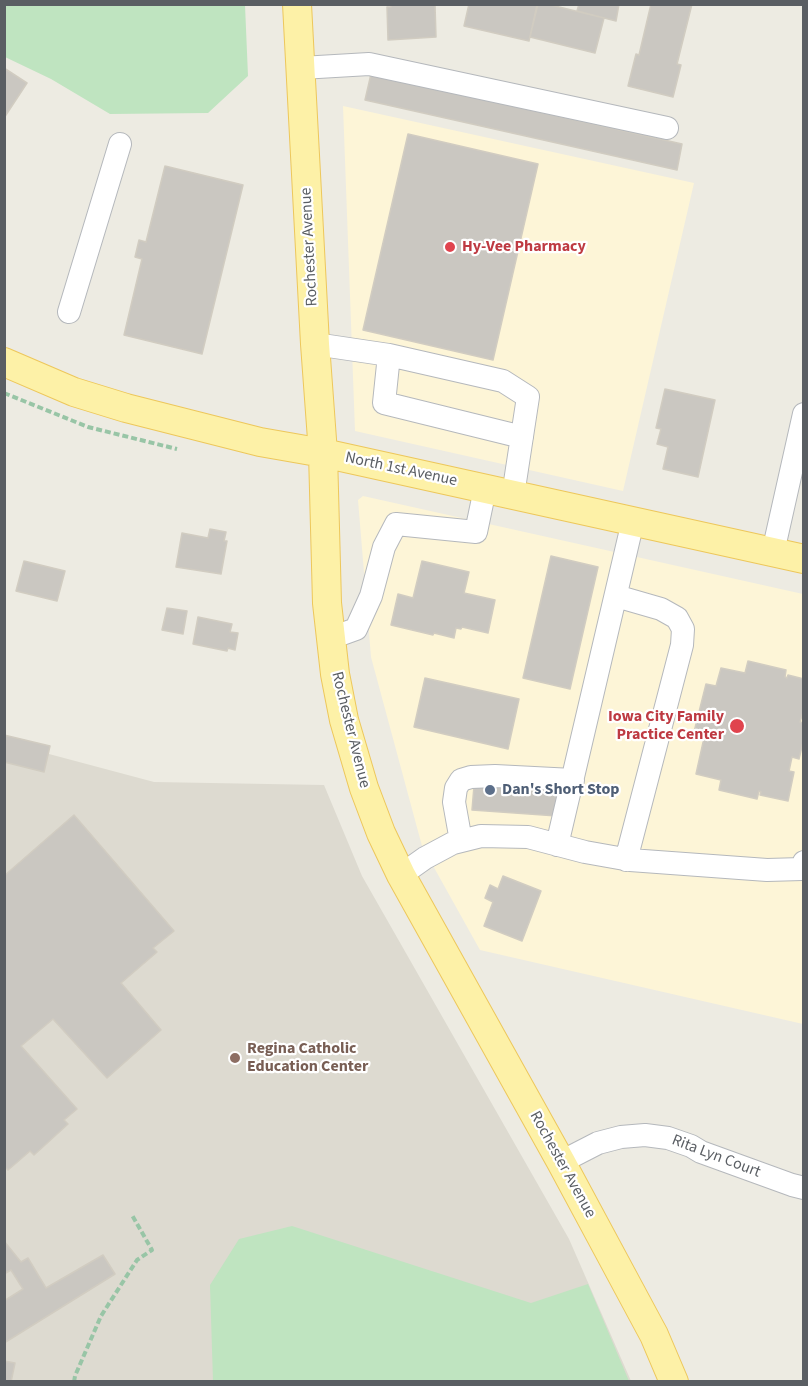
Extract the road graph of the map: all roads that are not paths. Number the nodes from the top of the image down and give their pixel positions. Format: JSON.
{"nodes":[{"id":1,"x":297,"y":4,"type":"edge"},
{"id":2,"x":301,"y":68,"type":"junction"},
{"id":3,"x":667,"y":128,"type":"dead end"},
{"id":4,"x":120,"y":144,"type":"dead end"},
{"id":5,"x":69,"y":312,"type":"dead end"},
{"id":6,"x":315,"y":344,"type":"junction"},
{"id":7,"x":389,"y":355,"type":"junction"},
{"id":8,"x":4,"y":362,"type":"edge"},
{"id":9,"x":804,"y":414,"type":"edge"},
{"id":10,"x":522,"y":437,"type":"junction"},
{"id":11,"x":323,"y":453,"type":"junction"},
{"id":12,"x":485,"y":489,"type":"junction"},
{"id":13,"x":513,"y":495,"type":"junction"},
{"id":14,"x":633,"y":521,"type":"junction"},
{"id":15,"x":773,"y":552,"type":"junction"},
{"id":16,"x":804,"y":560,"type":"edge"},
{"id":17,"x":616,"y":596,"type":"junction"},
{"id":18,"x":331,"y":638,"type":"junction"},
{"id":19,"x":573,"y":780,"type":"junction"},
{"id":20,"x":461,"y":841,"type":"junction"},
{"id":21,"x":557,"y":845,"type":"junction"},
{"id":22,"x":626,"y":860,"type":"junction"},
{"id":23,"x":804,"y":862,"type":"edge"},
{"id":24,"x":401,"y":875,"type":"junction"},
{"id":25,"x":561,"y":1162,"type":"junction"},
{"id":26,"x":804,"y":1188,"type":"edge"},
{"id":27,"x":674,"y":1382,"type":"edge"}],
"edges":[{"from":1,"to":2,"type":"main road","name":"Rochester Avenue"},
{"from":2,"to":3,"type":"street"},
{"from":2,"to":6,"type":"main road","name":"Rochester Avenue"},
{"from":4,"to":5,"type":"street"},
{"from":6,"to":7,"type":"street"},
{"from":6,"to":11,"type":"main road","name":"Rochester Avenue"},
{"from":7,"to":10,"type":"street"},
{"from":7,"to":10,"type":"street"},
{"from":8,"to":11,"type":"main road","name":"North 1st Avenue"},
{"from":9,"to":15,"type":"street"},
{"from":10,"to":13,"type":"street"},
{"from":11,"to":12,"type":"main road","name":"North 1st Avenue"},
{"from":11,"to":18,"type":"main road","name":"Rochester Avenue"},
{"from":12,"to":13,"type":"main road","name":"North 1st Avenue"},
{"from":12,"to":18,"type":"street"},
{"from":13,"to":14,"type":"main road","name":"North 1st Avenue"},
{"from":14,"to":15,"type":"main road","name":"North 1st Avenue"},
{"from":14,"to":17,"type":"street"},
{"from":15,"to":16,"type":"main road","name":"North 1st Avenue"},
{"from":17,"to":19,"type":"street"},
{"from":17,"to":22,"type":"street"},
{"from":18,"to":24,"type":"main road","name":"Rochester Avenue"},
{"from":19,"to":20,"type":"street"},
{"from":19,"to":21,"type":"street"},
{"from":20,"to":21,"type":"street"},
{"from":20,"to":24,"type":"street"},
{"from":21,"to":22,"type":"street"},
{"from":22,"to":23,"type":"street"},
{"from":24,"to":25,"type":"main road","name":"Rochester Avenue"},
{"from":25,"to":26,"type":"street","name":"Rita Lyn Court"},
{"from":25,"to":27,"type":"main road","name":"Rochester Avenue"}]}
